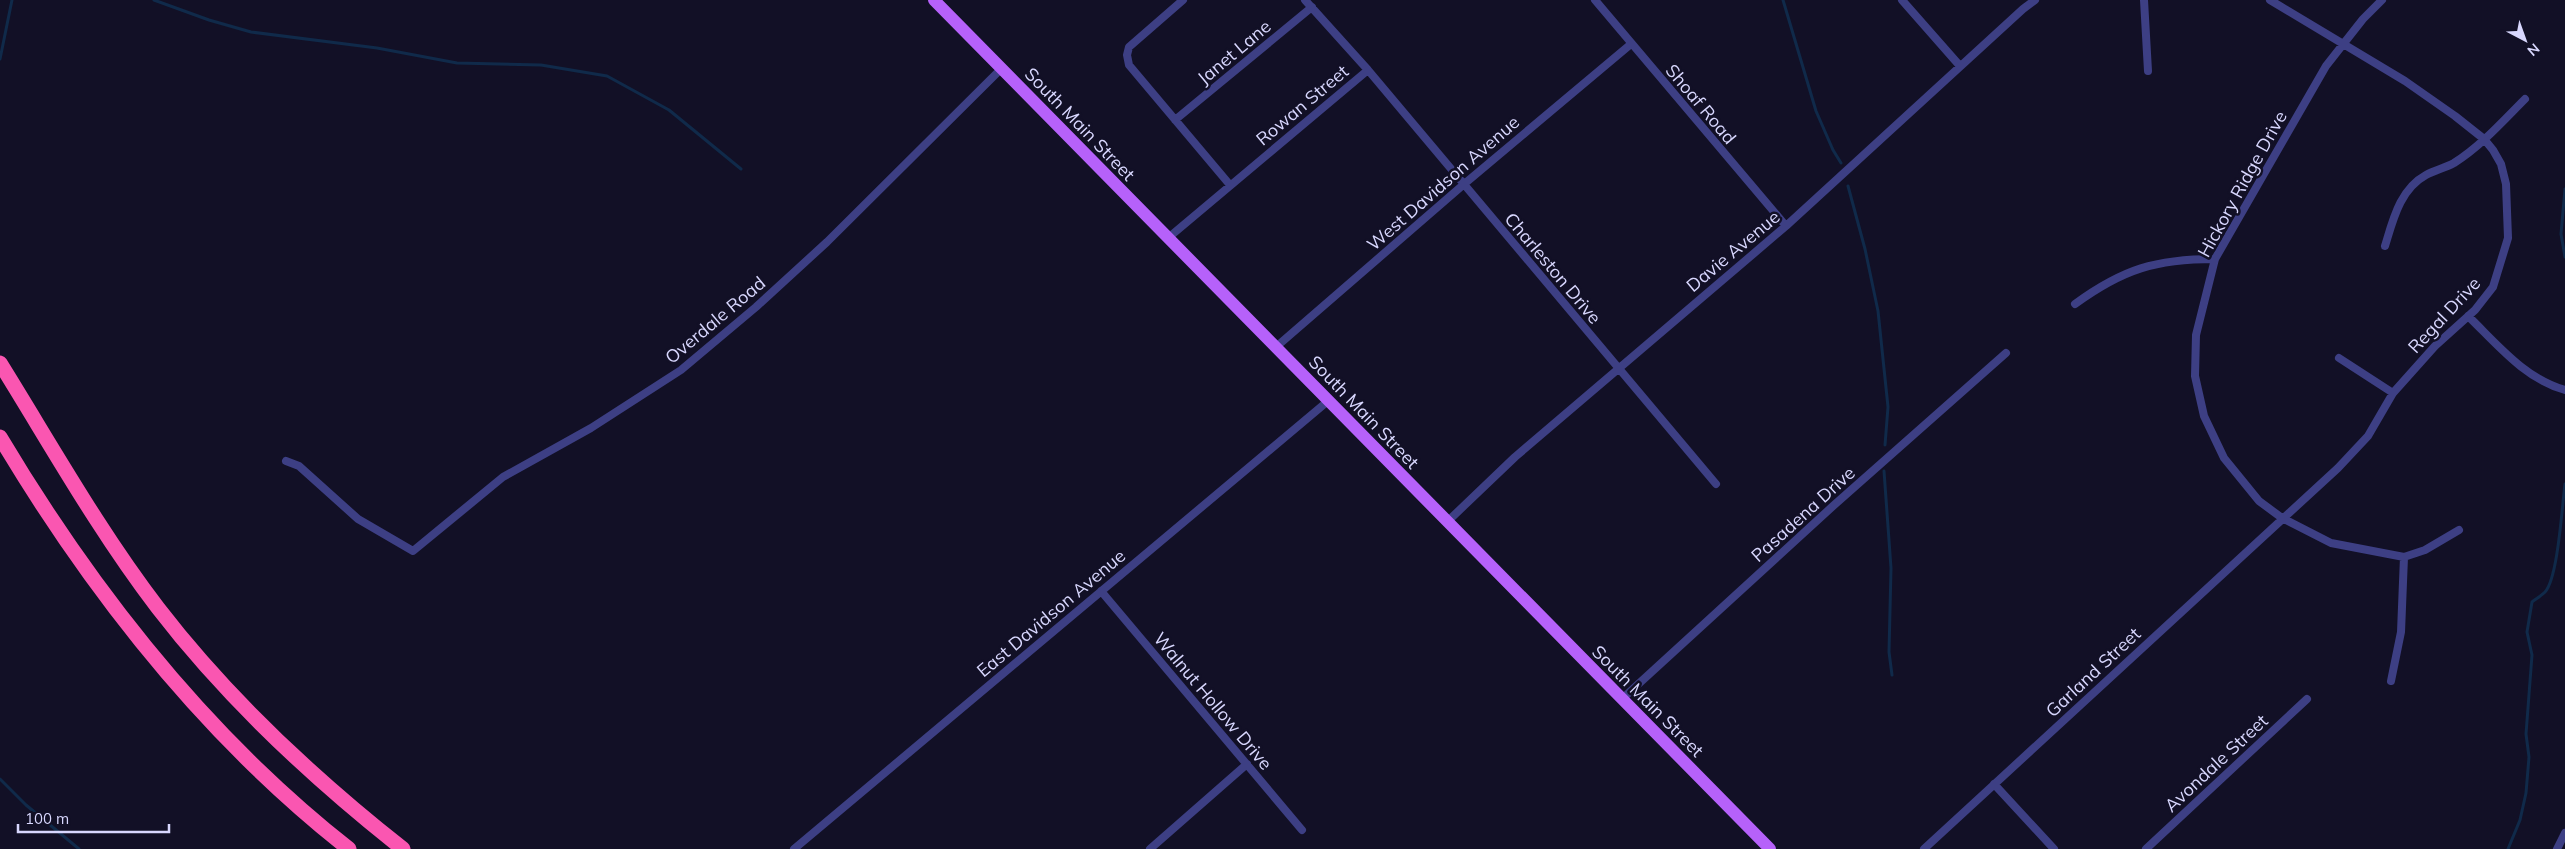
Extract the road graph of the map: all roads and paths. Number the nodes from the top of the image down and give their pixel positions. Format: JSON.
{"nodes":[{"id":1,"x":934,"y":0,"type":"edge"},
{"id":2,"x":1182,"y":0,"type":"edge"},
{"id":3,"x":1306,"y":0,"type":"edge"},
{"id":4,"x":1595,"y":0,"type":"edge"},
{"id":5,"x":1902,"y":0,"type":"edge"},
{"id":6,"x":2035,"y":0,"type":"edge"},
{"id":7,"x":2144,"y":0,"type":"edge"},
{"id":8,"x":2270,"y":0,"type":"edge"},
{"id":9,"x":2382,"y":0,"type":"edge"},
{"id":10,"x":1312,"y":7,"type":"junction"},
{"id":11,"x":2344,"y":43,"type":"junction"},
{"id":12,"x":1631,"y":44,"type":"junction"},
{"id":13,"x":1960,"y":66,"type":"junction"},
{"id":14,"x":1001,"y":69,"type":"junction"},
{"id":15,"x":1368,"y":70,"type":"junction"},
{"id":16,"x":2148,"y":71,"type":"dead end"},
{"id":17,"x":2525,"y":99,"type":"dead end"},
{"id":18,"x":1175,"y":120,"type":"junction"},
{"id":19,"x":2484,"y":139,"type":"junction"},
{"id":20,"x":1230,"y":185,"type":"junction"},
{"id":21,"x":1463,"y":185,"type":"junction"},
{"id":22,"x":1786,"y":226,"type":"junction"},
{"id":23,"x":1168,"y":238,"type":"junction"},
{"id":24,"x":2385,"y":246,"type":"dead end"},
{"id":25,"x":2214,"y":259,"type":"junction"},
{"id":26,"x":2075,"y":304,"type":"dead end"},
{"id":27,"x":2468,"y":316,"type":"junction"},
{"id":28,"x":1276,"y":347,"type":"junction"},
{"id":29,"x":2006,"y":353,"type":"dead end"},
{"id":30,"x":2339,"y":358,"type":"dead end"},
{"id":31,"x":0,"y":363,"type":"edge"},
{"id":32,"x":1617,"y":368,"type":"junction"},
{"id":33,"x":2565,"y":390,"type":"edge"},
{"id":34,"x":2393,"y":393,"type":"junction"},
{"id":35,"x":1328,"y":402,"type":"junction"},
{"id":36,"x":0,"y":437,"type":"edge"},
{"id":37,"x":286,"y":462,"type":"dead end"},
{"id":38,"x":1716,"y":484,"type":"dead end"},
{"id":39,"x":2282,"y":518,"type":"junction"},
{"id":40,"x":1447,"y":522,"type":"junction"},
{"id":41,"x":2459,"y":530,"type":"dead end"},
{"id":42,"x":2404,"y":556,"type":"junction"},
{"id":43,"x":1101,"y":591,"type":"junction"},
{"id":44,"x":2391,"y":680,"type":"dead end"},
{"id":45,"x":1622,"y":699,"type":"junction"},
{"id":46,"x":2307,"y":699,"type":"dead end"},
{"id":47,"x":1247,"y":764,"type":"junction"},
{"id":48,"x":1994,"y":784,"type":"junction"},
{"id":49,"x":1302,"y":830,"type":"dead end"},
{"id":50,"x":2565,"y":833,"type":"edge"},
{"id":51,"x":349,"y":849,"type":"edge"},
{"id":52,"x":403,"y":849,"type":"edge"},
{"id":53,"x":794,"y":849,"type":"edge"},
{"id":54,"x":1150,"y":849,"type":"edge"},
{"id":55,"x":1770,"y":849,"type":"edge"},
{"id":56,"x":1924,"y":849,"type":"edge"},
{"id":57,"x":2054,"y":849,"type":"edge"},
{"id":58,"x":2146,"y":849,"type":"edge"},
{"id":59,"x":2557,"y":849,"type":"edge"}],
"edges":[{"from":1,"to":14,"type":"main road","name":"South Main Street"},
{"from":2,"to":18,"type":"street"},
{"from":3,"to":10,"type":"street","name":"Rowan Street"},
{"from":4,"to":12,"type":"street","name":"Shoaf Road"},
{"from":5,"to":13,"type":"street"},
{"from":6,"to":13,"type":"street","name":"Davie Avenue"},
{"from":7,"to":16,"type":"street"},
{"from":8,"to":11,"type":"street"},
{"from":9,"to":11,"type":"street","name":"Hickory Ridge Drive"},
{"from":10,"to":15,"type":"street","name":"Rowan Street"},
{"from":10,"to":18,"type":"street","name":"Janet Lane"},
{"from":11,"to":19,"type":"street","name":"Regal Drive"},
{"from":11,"to":25,"type":"street","name":"Hickory Ridge Drive"},
{"from":12,"to":21,"type":"street","name":"West Davidson Avenue"},
{"from":12,"to":22,"type":"street","name":"Shoaf Road"},
{"from":13,"to":22,"type":"street","name":"Davie Avenue"},
{"from":14,"to":23,"type":"main road","name":"South Main Street"},
{"from":14,"to":37,"type":"street","name":"Overdale Road"},
{"from":15,"to":20,"type":"street","name":"Rowan Street"},
{"from":15,"to":21,"type":"street","name":"Charleston Drive"},
{"from":17,"to":19,"type":"street"},
{"from":18,"to":20,"type":"street"},
{"from":19,"to":24,"type":"street"},
{"from":19,"to":27,"type":"street","name":"Regal Drive"},
{"from":20,"to":23,"type":"street","name":"Rowan Street"},
{"from":21,"to":28,"type":"street","name":"West Davidson Avenue"},
{"from":21,"to":32,"type":"street","name":"Charleston Drive"},
{"from":22,"to":32,"type":"street","name":"Davie Avenue"},
{"from":23,"to":28,"type":"main road","name":"South Main Street"},
{"from":25,"to":26,"type":"street"},
{"from":25,"to":39,"type":"street","name":"Hickory Ridge Drive"},
{"from":27,"to":33,"type":"street"},
{"from":27,"to":34,"type":"street","name":"Regal Drive"},
{"from":28,"to":35,"type":"main road","name":"South Main Street"},
{"from":29,"to":45,"type":"street","name":"Pasadena Drive"},
{"from":30,"to":34,"type":"street"},
{"from":31,"to":52,"type":"highway"},
{"from":32,"to":38,"type":"street","name":"Charleston Drive"},
{"from":32,"to":40,"type":"street","name":"Davie Avenue"},
{"from":34,"to":39,"type":"street","name":"Regal Drive"},
{"from":35,"to":40,"type":"main road","name":"South Main Street"},
{"from":35,"to":43,"type":"street","name":"East Davidson Avenue"},
{"from":36,"to":51,"type":"highway"},
{"from":39,"to":42,"type":"street","name":"Hickory Ridge Drive"},
{"from":39,"to":48,"type":"street","name":"Garland Street"},
{"from":40,"to":45,"type":"main road","name":"South Main Street"},
{"from":41,"to":42,"type":"street","name":"Hickory Ridge Drive"},
{"from":42,"to":44,"type":"street"},
{"from":43,"to":47,"type":"street","name":"Walnut Hollow Drive"},
{"from":43,"to":53,"type":"street","name":"East Davidson Avenue"},
{"from":45,"to":55,"type":"main road","name":"South Main Street"},
{"from":46,"to":58,"type":"street","name":"Avondale Street"},
{"from":47,"to":49,"type":"street","name":"Walnut Hollow Drive"},
{"from":47,"to":54,"type":"street"},
{"from":48,"to":56,"type":"street","name":"Garland Street"},
{"from":48,"to":57,"type":"street"},
{"from":50,"to":59,"type":"street"}]}
